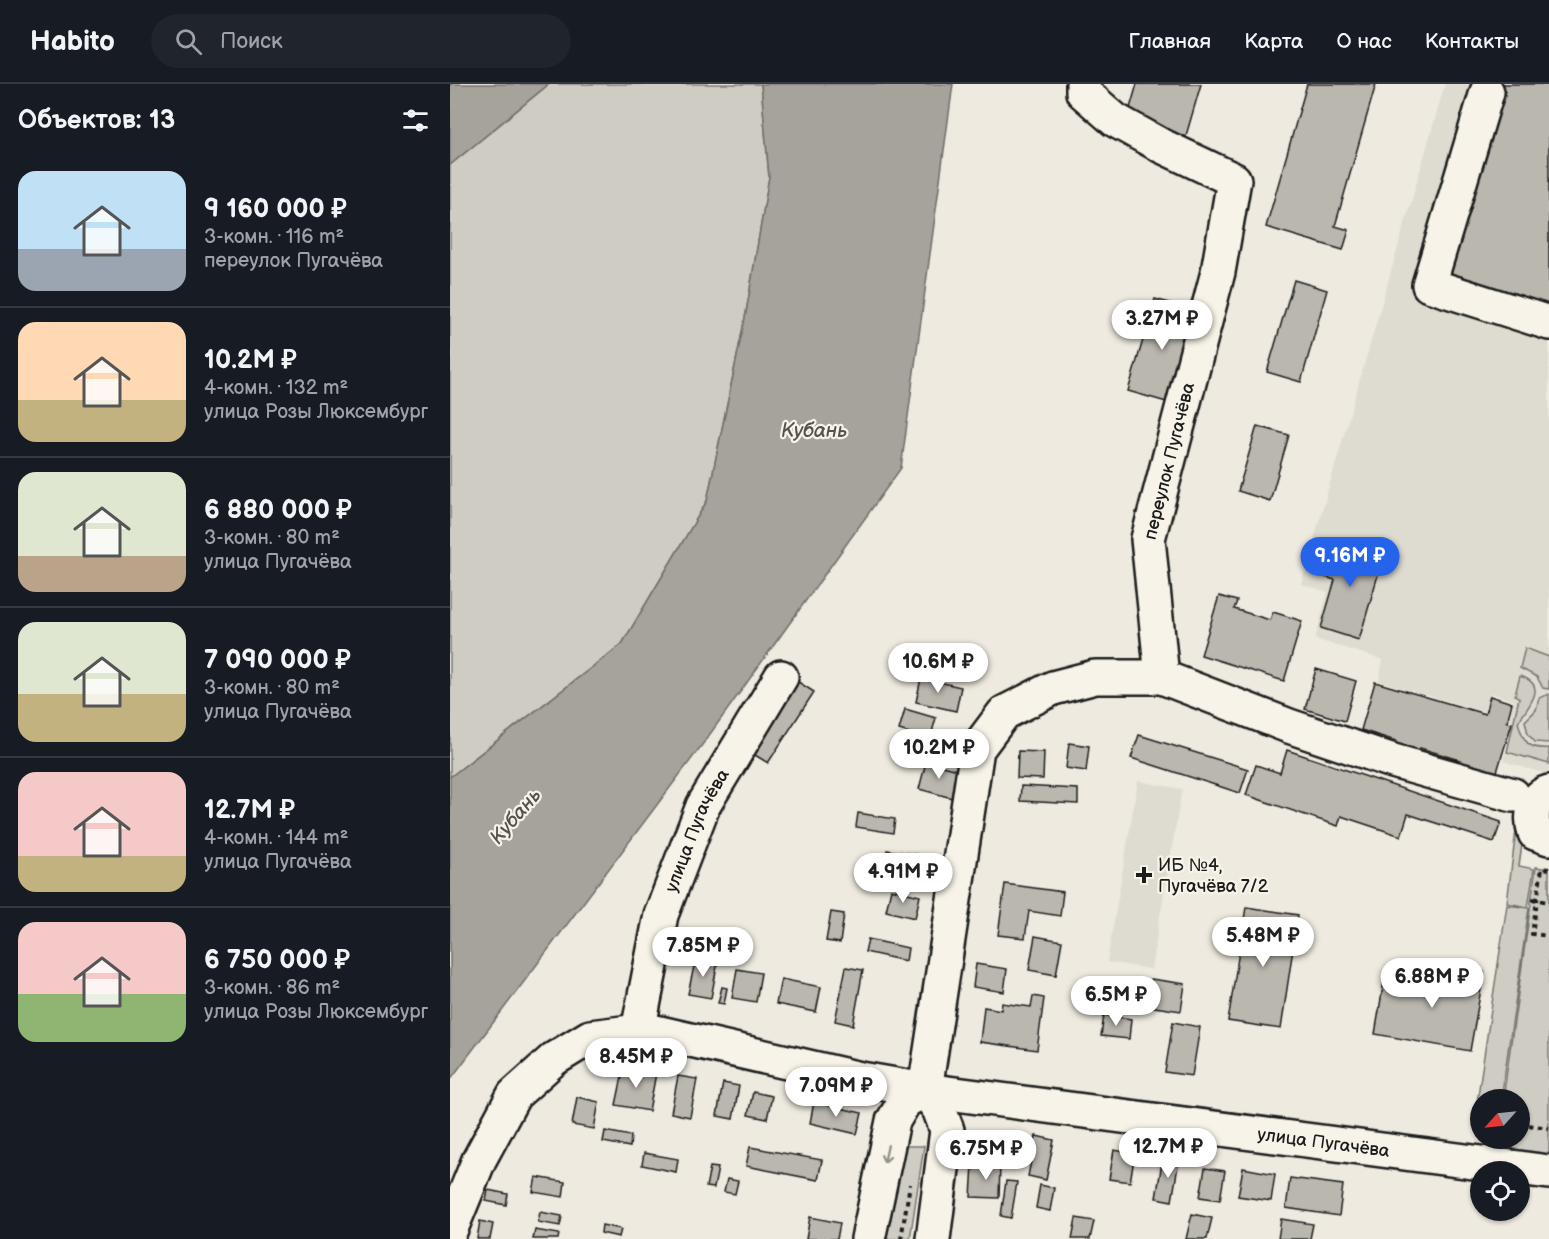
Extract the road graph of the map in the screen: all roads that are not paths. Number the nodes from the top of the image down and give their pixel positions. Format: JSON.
{"nodes":[{"id":1,"x":1083,"y":84,"type":"edge"},
{"id":2,"x":1487,"y":92,"type":"dead end"},
{"id":3,"x":1549,"y":323,"type":"edge"},
{"id":4,"x":781,"y":677,"type":"dead end"},
{"id":5,"x":1162,"y":677,"type":"junction"},
{"id":6,"x":1549,"y":792,"type":"edge"},
{"id":7,"x":1513,"y":795,"type":"dead end"},
{"id":8,"x":1549,"y":838,"type":"edge"},
{"id":9,"x":638,"y":1031,"type":"junction"},
{"id":10,"x":925,"y":1090,"type":"junction"},
{"id":11,"x":1549,"y":1172,"type":"edge"},
{"id":12,"x":450,"y":1231,"type":"edge"},
{"id":13,"x":868,"y":1239,"type":"edge"},
{"id":14,"x":933,"y":1239,"type":"edge"}],
"edges":[{"from":1,"to":5,"type":"street","name":"переулок Пугачёва"},
{"from":2,"to":3,"type":"street"},
{"from":4,"to":9,"type":"street","name":"улица Пугачёва"},
{"from":5,"to":7,"type":"street"},
{"from":5,"to":10,"type":"street"},
{"from":6,"to":8,"type":"street"},
{"from":9,"to":10,"type":"street","name":"улица Пугачёва"},
{"from":9,"to":12,"type":"street","name":"улица Пугачёва"},
{"from":10,"to":11,"type":"street","name":"улица Пугачёва"},
{"from":10,"to":13,"type":"street","one_way":true},
{"from":10,"to":14,"type":"street"}]}
